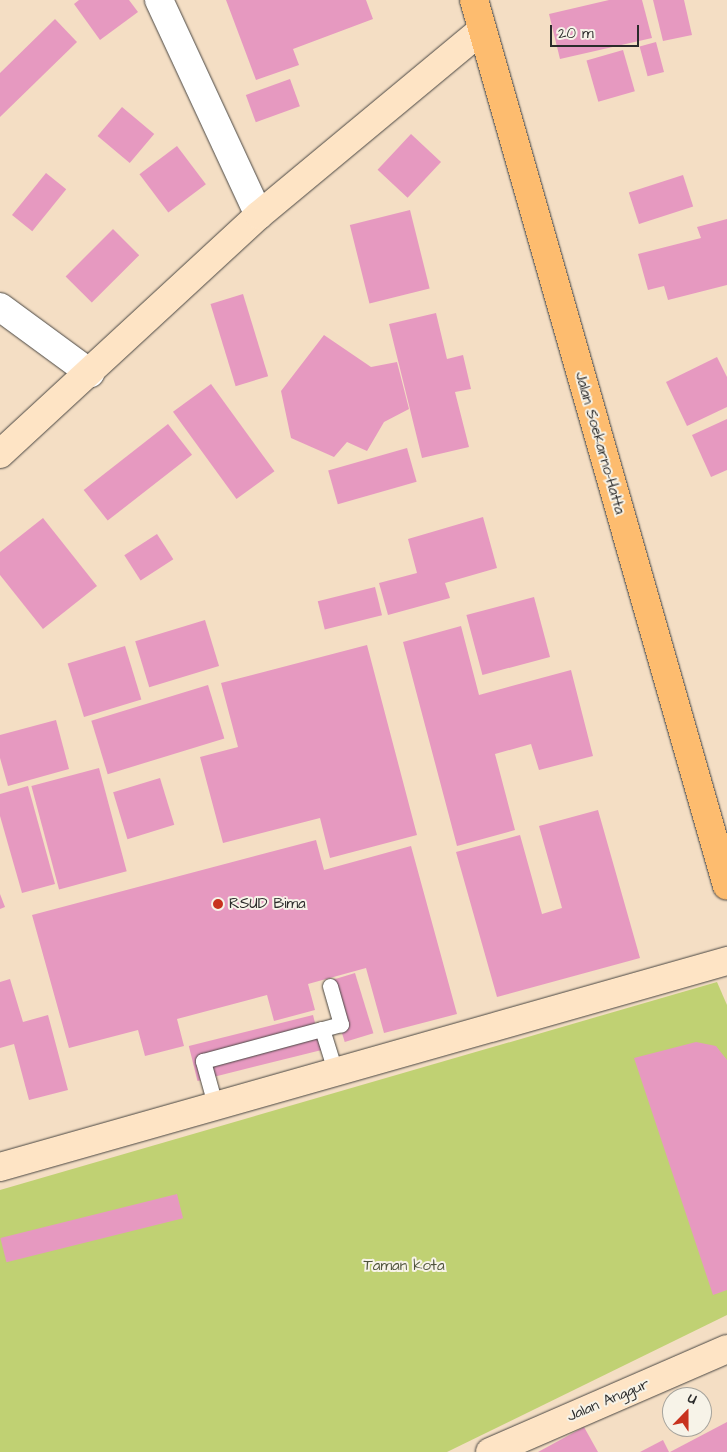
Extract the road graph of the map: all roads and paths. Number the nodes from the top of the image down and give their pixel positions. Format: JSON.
{"nodes":[{"id":1,"x":159,"y":0,"type":"edge"},
{"id":2,"x":474,"y":0,"type":"edge"},
{"id":3,"x":481,"y":30,"type":"junction"},
{"id":4,"x":259,"y":215,"type":"junction"},
{"id":5,"x":0,"y":307,"type":"edge"},
{"id":6,"x":90,"y":373,"type":"junction"},
{"id":7,"x":0,"y":454,"type":"edge"},
{"id":8,"x":727,"y":886,"type":"edge"},
{"id":9,"x":727,"y":961,"type":"edge"},
{"id":10,"x":330,"y":986,"type":"dead end"},
{"id":11,"x":322,"y":1028,"type":"junction"},
{"id":12,"x":336,"y":1074,"type":"junction"},
{"id":13,"x":216,"y":1108,"type":"junction"},
{"id":14,"x":0,"y":1167,"type":"edge"},
{"id":15,"x":727,"y":1349,"type":"edge"},
{"id":16,"x":490,"y":1452,"type":"edge"}],
"edges":[{"from":1,"to":4,"type":"street"},
{"from":2,"to":3,"type":"highway","name":"Jalan Soekarno-Hatta"},
{"from":3,"to":4,"type":"street"},
{"from":3,"to":8,"type":"highway","name":"Jalan Soekarno-Hatta"},
{"from":4,"to":6,"type":"street"},
{"from":5,"to":6,"type":"street"},
{"from":6,"to":7,"type":"street"},
{"from":9,"to":12,"type":"street"},
{"from":10,"to":11,"type":"lane"},
{"from":11,"to":12,"type":"lane"},
{"from":11,"to":13,"type":"lane"},
{"from":12,"to":13,"type":"street"},
{"from":13,"to":14,"type":"street"},
{"from":15,"to":16,"type":"street","name":"Jalan Anggur"}]}
